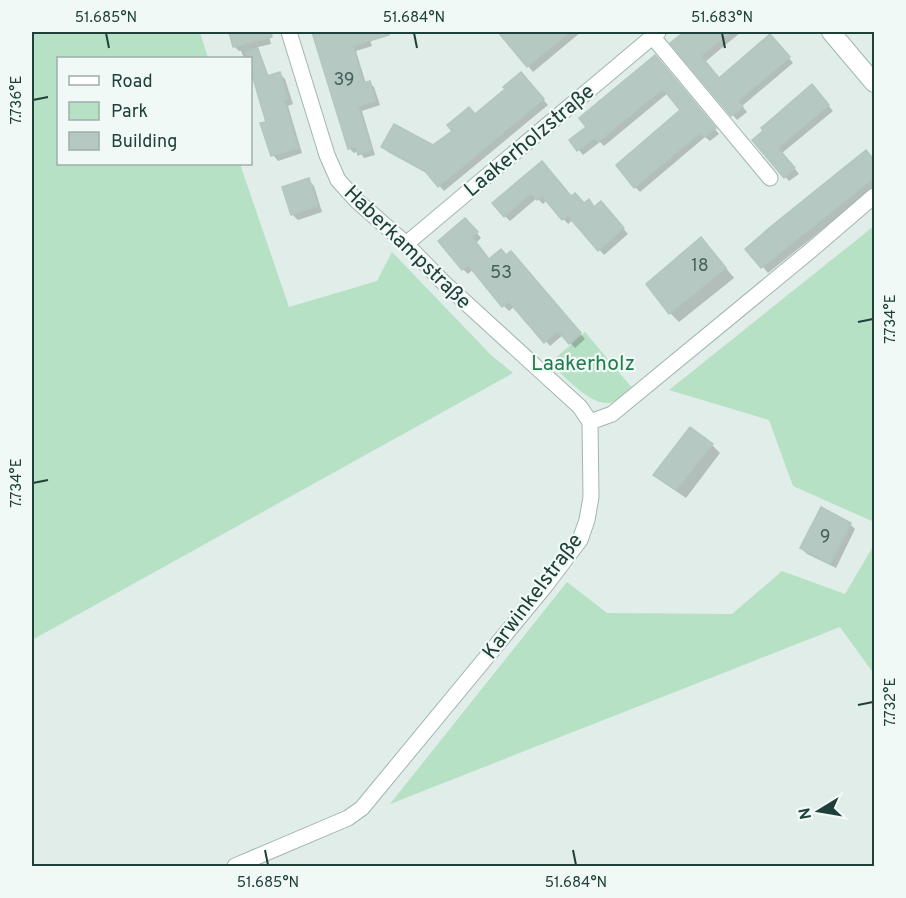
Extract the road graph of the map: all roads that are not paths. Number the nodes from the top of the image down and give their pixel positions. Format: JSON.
{"nodes":[{"id":1,"x":289,"y":32,"type":"edge"},
{"id":2,"x":831,"y":32,"type":"edge"},
{"id":3,"x":655,"y":34,"type":"edge"},
{"id":4,"x":874,"y":83,"type":"edge"},
{"id":5,"x":770,"y":178,"type":"dead end"},
{"id":6,"x":874,"y":196,"type":"edge"},
{"id":7,"x":406,"y":244,"type":"junction"},
{"id":8,"x":590,"y":422,"type":"junction"},
{"id":9,"x":235,"y":867,"type":"edge"}],
"edges":[{"from":1,"to":7,"type":"street","name":"Haberkampstraße"},
{"from":2,"to":4,"type":"main road"},
{"from":3,"to":5,"type":"street","name":"Laakerholzstraße"},
{"from":3,"to":7,"type":"street","name":"Laakerholzstraße"},
{"from":6,"to":8,"type":"street"},
{"from":7,"to":8,"type":"street","name":"Haberkampstraße"},
{"from":8,"to":9,"type":"street","name":"Karwinkelstraße"}]}
